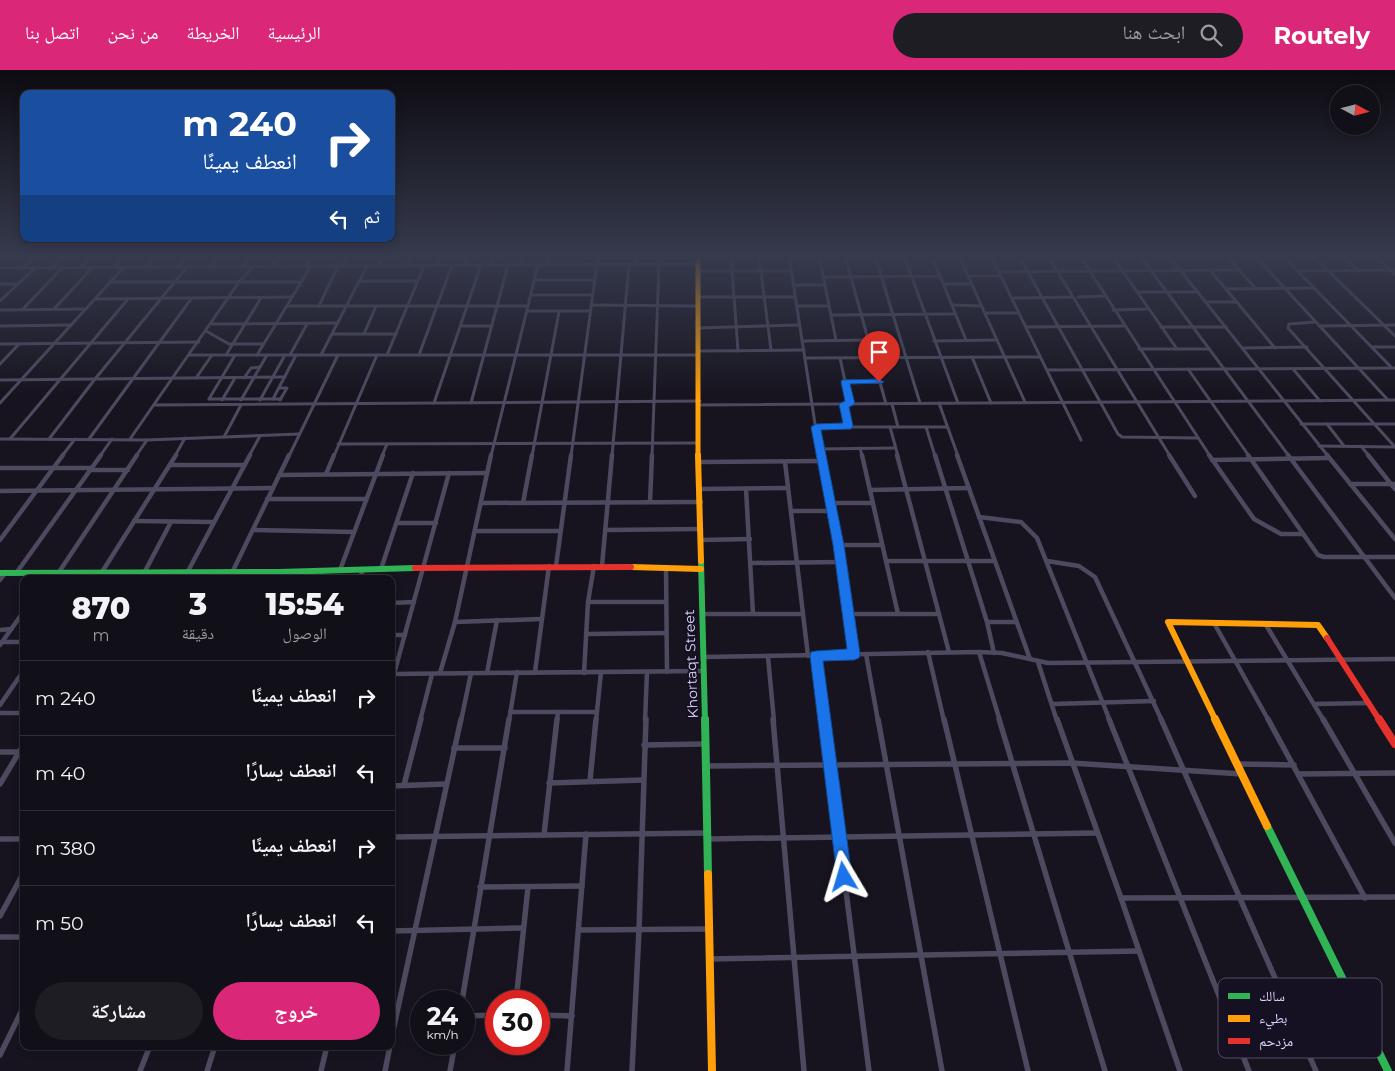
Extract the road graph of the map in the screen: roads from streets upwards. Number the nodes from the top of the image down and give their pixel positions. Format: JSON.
{"nodes":[{"id":1,"x":1206,"y":302,"type":"edge"},
{"id":2,"x":1237,"y":302,"type":"edge"},
{"id":3,"x":29,"y":303,"type":"edge"},
{"id":4,"x":60,"y":303,"type":"edge"},
{"id":5,"x":92,"y":303,"type":"edge"},
{"id":6,"x":125,"y":303,"type":"edge"},
{"id":7,"x":157,"y":303,"type":"edge"},
{"id":8,"x":188,"y":303,"type":"edge"},
{"id":9,"x":225,"y":303,"type":"edge"},
{"id":10,"x":258,"y":303,"type":"edge"},
{"id":11,"x":288,"y":303,"type":"edge"},
{"id":12,"x":320,"y":303,"type":"edge"},
{"id":13,"x":349,"y":303,"type":"edge"},
{"id":14,"x":409,"y":303,"type":"edge"},
{"id":15,"x":438,"y":303,"type":"edge"},
{"id":16,"x":468,"y":303,"type":"edge"},
{"id":17,"x":498,"y":303,"type":"edge"},
{"id":18,"x":529,"y":303,"type":"edge"},
{"id":19,"x":657,"y":303,"type":"edge"},
{"id":20,"x":697,"y":303,"type":"edge"},
{"id":21,"x":734,"y":303,"type":"edge"},
{"id":22,"x":765,"y":303,"type":"edge"},
{"id":23,"x":796,"y":303,"type":"edge"},
{"id":24,"x":828,"y":303,"type":"edge"},
{"id":25,"x":859,"y":303,"type":"edge"},
{"id":26,"x":890,"y":303,"type":"edge"},
{"id":27,"x":920,"y":303,"type":"edge"},
{"id":28,"x":981,"y":303,"type":"edge"},
{"id":29,"x":1014,"y":303,"type":"edge"},
{"id":30,"x":1046,"y":303,"type":"edge"},
{"id":31,"x":1076,"y":303,"type":"edge"},
{"id":32,"x":1109,"y":303,"type":"edge"},
{"id":33,"x":1145,"y":303,"type":"edge"},
{"id":34,"x":1175,"y":303,"type":"edge"},
{"id":35,"x":1297,"y":303,"type":"edge"},
{"id":36,"x":1329,"y":303,"type":"edge"},
{"id":37,"x":1361,"y":303,"type":"edge"},
{"id":38,"x":591,"y":305,"type":"joint"},
{"id":39,"x":624,"y":305,"type":"junction"},
{"id":40,"x":952,"y":305,"type":"joint"},
{"id":41,"x":286,"y":306,"type":"junction"},
{"id":42,"x":318,"y":306,"type":"junction"},
{"id":43,"x":347,"y":306,"type":"junction"},
{"id":44,"x":376,"y":306,"type":"junction"},
{"id":45,"x":408,"y":306,"type":"junction"},
{"id":46,"x":437,"y":306,"type":"junction"},
{"id":47,"x":467,"y":306,"type":"junction"},
{"id":48,"x":497,"y":306,"type":"junction"},
{"id":49,"x":528,"y":306,"type":"junction"},
{"id":50,"x":657,"y":306,"type":"junction"},
{"id":51,"x":697,"y":306,"type":"junction"},
{"id":52,"x":797,"y":306,"type":"junction"},
{"id":53,"x":829,"y":306,"type":"junction"},
{"id":54,"x":982,"y":306,"type":"junction"},
{"id":55,"x":54,"y":309,"type":"junction"},
{"id":56,"x":86,"y":309,"type":"junction"},
{"id":57,"x":1149,"y":309,"type":"junction"},
{"id":58,"x":0,"y":310,"type":"edge"},
{"id":59,"x":22,"y":310,"type":"junction"},
{"id":60,"x":1114,"y":310,"type":"junction"},
{"id":61,"x":590,"y":311,"type":"junction"},
{"id":62,"x":527,"y":312,"type":"junction"},
{"id":63,"x":559,"y":312,"type":"junction"},
{"id":64,"x":893,"y":314,"type":"junction"},
{"id":65,"x":924,"y":314,"type":"junction"},
{"id":66,"x":955,"y":314,"type":"junction"},
{"id":67,"x":985,"y":314,"type":"junction"},
{"id":68,"x":1019,"y":314,"type":"junction"},
{"id":69,"x":831,"y":315,"type":"junction"},
{"id":70,"x":862,"y":315,"type":"junction"},
{"id":71,"x":1315,"y":322,"type":"junction"},
{"id":72,"x":338,"y":323,"type":"junction"},
{"id":73,"x":211,"y":324,"type":"junction"},
{"id":74,"x":246,"y":324,"type":"junction"},
{"id":75,"x":276,"y":324,"type":"junction"},
{"id":76,"x":306,"y":324,"type":"junction"},
{"id":77,"x":71,"y":325,"type":"junction"},
{"id":78,"x":799,"y":325,"type":"junction"},
{"id":79,"x":1351,"y":325,"type":"junction"},
{"id":80,"x":1384,"y":325,"type":"junction"},
{"id":81,"x":1395,"y":325,"type":"edge"},
{"id":82,"x":0,"y":326,"type":"edge"},
{"id":83,"x":461,"y":326,"type":"junction"},
{"id":84,"x":491,"y":326,"type":"junction"},
{"id":85,"x":736,"y":326,"type":"junction"},
{"id":86,"x":768,"y":326,"type":"junction"},
{"id":87,"x":1026,"y":326,"type":"junction"},
{"id":88,"x":1059,"y":326,"type":"junction"},
{"id":89,"x":1090,"y":326,"type":"junction"},
{"id":90,"x":1123,"y":326,"type":"junction"},
{"id":91,"x":1319,"y":326,"type":"junction"},
{"id":92,"x":1162,"y":327,"type":"junction"},
{"id":93,"x":1193,"y":327,"type":"junction"},
{"id":94,"x":1226,"y":327,"type":"junction"},
{"id":95,"x":697,"y":328,"type":"junction"},
{"id":96,"x":206,"y":331,"type":"junction"},
{"id":97,"x":333,"y":334,"type":"junction"},
{"id":98,"x":364,"y":334,"type":"junction"},
{"id":99,"x":396,"y":334,"type":"junction"},
{"id":100,"x":1395,"y":336,"type":"edge"},
{"id":101,"x":836,"y":340,"type":"junction"},
{"id":102,"x":868,"y":340,"type":"junction"},
{"id":103,"x":934,"y":340,"type":"junction"},
{"id":104,"x":966,"y":340,"type":"junction"},
{"id":105,"x":997,"y":340,"type":"junction"},
{"id":106,"x":802,"y":341,"type":"junction"},
{"id":107,"x":125,"y":342,"type":"junction"},
{"id":108,"x":160,"y":342,"type":"junction"},
{"id":109,"x":198,"y":342,"type":"junction"},
{"id":110,"x":90,"y":343,"type":"junction"},
{"id":111,"x":0,"y":344,"type":"edge"},
{"id":112,"x":19,"y":344,"type":"junction"},
{"id":113,"x":54,"y":344,"type":"junction"},
{"id":114,"x":263,"y":344,"type":"junction"},
{"id":115,"x":233,"y":345,"type":"junction"},
{"id":116,"x":1307,"y":347,"type":"junction"},
{"id":117,"x":1372,"y":347,"type":"junction"},
{"id":118,"x":1395,"y":347,"type":"edge"},
{"id":119,"x":1243,"y":348,"type":"junction"},
{"id":120,"x":1275,"y":348,"type":"junction"},
{"id":121,"x":1140,"y":349,"type":"junction"},
{"id":122,"x":1177,"y":349,"type":"junction"},
{"id":123,"x":1209,"y":349,"type":"junction"},
{"id":124,"x":771,"y":350,"type":"junction"},
{"id":125,"x":804,"y":350,"type":"junction"},
{"id":126,"x":738,"y":351,"type":"junction"},
{"id":127,"x":698,"y":353,"type":"junction"},
{"id":128,"x":267,"y":355,"type":"junction"},
{"id":129,"x":288,"y":355,"type":"junction"},
{"id":130,"x":296,"y":355,"type":"junction"},
{"id":131,"x":321,"y":355,"type":"junction"},
{"id":132,"x":338,"y":355,"type":"junction"},
{"id":133,"x":377,"y":355,"type":"junction"},
{"id":134,"x":387,"y":355,"type":"junction"},
{"id":135,"x":419,"y":355,"type":"junction"},
{"id":136,"x":450,"y":355,"type":"junction"},
{"id":137,"x":483,"y":355,"type":"junction"},
{"id":138,"x":516,"y":355,"type":"junction"},
{"id":139,"x":551,"y":355,"type":"junction"},
{"id":140,"x":585,"y":355,"type":"junction"},
{"id":141,"x":620,"y":355,"type":"junction"},
{"id":142,"x":655,"y":355,"type":"junction"},
{"id":143,"x":189,"y":356,"type":"junction"},
{"id":144,"x":212,"y":356,"type":"junction"},
{"id":145,"x":226,"y":356,"type":"junction"},
{"id":146,"x":236,"y":356,"type":"junction"},
{"id":147,"x":256,"y":356,"type":"junction"},
{"id":148,"x":907,"y":356,"type":"junction"},
{"id":149,"x":873,"y":357,"type":"junction"},
{"id":150,"x":940,"y":357,"type":"junction"},
{"id":151,"x":972,"y":357,"type":"junction"},
{"id":152,"x":1040,"y":357,"type":"junction"},
{"id":153,"x":805,"y":358,"type":"junction"},
{"id":154,"x":840,"y":358,"type":"junction"},
{"id":155,"x":1005,"y":358,"type":"junction"},
{"id":156,"x":0,"y":364,"type":"edge"},
{"id":157,"x":260,"y":368,"type":"junction"},
{"id":158,"x":1293,"y":368,"type":"junction"},
{"id":159,"x":1326,"y":368,"type":"junction"},
{"id":160,"x":1358,"y":368,"type":"junction"},
{"id":161,"x":1116,"y":369,"type":"junction"},
{"id":162,"x":1153,"y":369,"type":"junction"},
{"id":163,"x":1188,"y":369,"type":"junction"},
{"id":164,"x":1224,"y":369,"type":"junction"},
{"id":165,"x":1259,"y":369,"type":"junction"},
{"id":166,"x":1394,"y":369,"type":"edge"},
{"id":167,"x":1048,"y":370,"type":"junction"},
{"id":168,"x":1082,"y":370,"type":"junction"},
{"id":169,"x":253,"y":377,"type":"junction"},
{"id":170,"x":272,"y":377,"type":"junction"},
{"id":171,"x":285,"y":377,"type":"junction"},
{"id":172,"x":173,"y":378,"type":"junction"},
{"id":173,"x":196,"y":378,"type":"junction"},
{"id":174,"x":222,"y":378,"type":"junction"},
{"id":175,"x":235,"y":378,"type":"junction"},
{"id":176,"x":244,"y":378,"type":"junction"},
{"id":177,"x":95,"y":379,"type":"junction"},
{"id":178,"x":133,"y":379,"type":"junction"},
{"id":179,"x":0,"y":380,"type":"edge"},
{"id":180,"x":21,"y":380,"type":"junction"},
{"id":181,"x":59,"y":380,"type":"junction"},
{"id":182,"x":845,"y":382,"type":"junction"},
{"id":183,"x":879,"y":382,"type":"junction"},
{"id":184,"x":216,"y":388,"type":"junction"},
{"id":185,"x":229,"y":388,"type":"junction"},
{"id":186,"x":279,"y":388,"type":"junction"},
{"id":187,"x":242,"y":398,"type":"junction"},
{"id":188,"x":209,"y":399,"type":"junction"},
{"id":189,"x":222,"y":399,"type":"junction"},
{"id":190,"x":261,"y":399,"type":"junction"},
{"id":191,"x":274,"y":399,"type":"junction"},
{"id":192,"x":281,"y":399,"type":"junction"},
{"id":193,"x":1388,"y":400,"type":"junction"},
{"id":194,"x":1395,"y":400,"type":"edge"},
{"id":195,"x":616,"y":401,"type":"junction"},
{"id":196,"x":654,"y":401,"type":"junction"},
{"id":197,"x":1173,"y":401,"type":"junction"},
{"id":198,"x":1282,"y":401,"type":"junction"},
{"id":199,"x":1320,"y":401,"type":"junction"},
{"id":200,"x":1354,"y":401,"type":"junction"},
{"id":201,"x":578,"y":402,"type":"junction"},
{"id":202,"x":1026,"y":402,"type":"junction"},
{"id":203,"x":1064,"y":402,"type":"junction"},
{"id":204,"x":1101,"y":402,"type":"junction"},
{"id":205,"x":1135,"y":402,"type":"junction"},
{"id":206,"x":1210,"y":402,"type":"junction"},
{"id":207,"x":1249,"y":402,"type":"junction"},
{"id":208,"x":0,"y":403,"type":"edge"},
{"id":209,"x":434,"y":403,"type":"junction"},
{"id":210,"x":471,"y":403,"type":"junction"},
{"id":211,"x":504,"y":403,"type":"junction"},
{"id":212,"x":542,"y":403,"type":"junction"},
{"id":213,"x":699,"y":403,"type":"junction"},
{"id":214,"x":920,"y":403,"type":"junction"},
{"id":215,"x":939,"y":403,"type":"junction"},
{"id":216,"x":958,"y":403,"type":"junction"},
{"id":217,"x":991,"y":403,"type":"junction"},
{"id":218,"x":278,"y":404,"type":"junction"},
{"id":219,"x":314,"y":404,"type":"junction"},
{"id":220,"x":355,"y":404,"type":"junction"},
{"id":221,"x":812,"y":404,"type":"junction"},
{"id":222,"x":844,"y":404,"type":"junction"},
{"id":223,"x":850,"y":404,"type":"junction"},
{"id":224,"x":886,"y":404,"type":"junction"},
{"id":225,"x":892,"y":404,"type":"junction"},
{"id":226,"x":154,"y":405,"type":"junction"},
{"id":227,"x":205,"y":405,"type":"junction"},
{"id":228,"x":219,"y":405,"type":"junction"},
{"id":229,"x":240,"y":405,"type":"junction"},
{"id":230,"x":258,"y":405,"type":"junction"},
{"id":231,"x":270,"y":405,"type":"junction"},
{"id":232,"x":1301,"y":424,"type":"junction"},
{"id":233,"x":1327,"y":424,"type":"junction"},
{"id":234,"x":1375,"y":424,"type":"junction"},
{"id":235,"x":1395,"y":424,"type":"edge"},
{"id":236,"x":848,"y":426,"type":"junction"},
{"id":237,"x":890,"y":426,"type":"junction"},
{"id":238,"x":926,"y":426,"type":"junction"},
{"id":239,"x":816,"y":427,"type":"junction"},
{"id":240,"x":898,"y":427,"type":"junction"},
{"id":241,"x":947,"y":427,"type":"junction"},
{"id":242,"x":299,"y":434,"type":"junction"},
{"id":243,"x":260,"y":436,"type":"junction"},
{"id":244,"x":224,"y":437,"type":"junction"},
{"id":245,"x":185,"y":438,"type":"junction"},
{"id":246,"x":1158,"y":438,"type":"junction"},
{"id":247,"x":1197,"y":438,"type":"junction"},
{"id":248,"x":10,"y":439,"type":"junction"},
{"id":249,"x":49,"y":439,"type":"junction"},
{"id":250,"x":75,"y":439,"type":"junction"},
{"id":251,"x":89,"y":439,"type":"junction"},
{"id":252,"x":112,"y":439,"type":"junction"},
{"id":253,"x":130,"y":439,"type":"junction"},
{"id":254,"x":0,"y":440,"type":"edge"},
{"id":255,"x":147,"y":440,"type":"junction"},
{"id":256,"x":1081,"y":440,"type":"dead end"},
{"id":257,"x":494,"y":442,"type":"junction"},
{"id":258,"x":698,"y":442,"type":"junction"},
{"id":259,"x":536,"y":443,"type":"junction"},
{"id":260,"x":572,"y":443,"type":"junction"},
{"id":261,"x":613,"y":443,"type":"junction"},
{"id":262,"x":338,"y":444,"type":"junction"},
{"id":263,"x":387,"y":444,"type":"junction"},
{"id":264,"x":652,"y":444,"type":"junction"},
{"id":265,"x":1320,"y":446,"type":"junction"},
{"id":266,"x":1344,"y":446,"type":"junction"},
{"id":267,"x":1361,"y":446,"type":"junction"},
{"id":268,"x":1395,"y":447,"type":"edge"},
{"id":269,"x":819,"y":448,"type":"junction"},
{"id":270,"x":860,"y":448,"type":"junction"},
{"id":271,"x":895,"y":448,"type":"junction"},
{"id":272,"x":1329,"y":458,"type":"junction"},
{"id":273,"x":1291,"y":459,"type":"junction"},
{"id":274,"x":1212,"y":460,"type":"junction"},
{"id":275,"x":1251,"y":460,"type":"junction"},
{"id":276,"x":821,"y":461,"type":"junction"},
{"id":277,"x":699,"y":462,"type":"junction"},
{"id":278,"x":785,"y":462,"type":"junction"},
{"id":279,"x":170,"y":465,"type":"junction"},
{"id":280,"x":243,"y":465,"type":"junction"},
{"id":281,"x":0,"y":468,"type":"edge"},
{"id":282,"x":53,"y":468,"type":"junction"},
{"id":283,"x":91,"y":469,"type":"junction"},
{"id":284,"x":128,"y":470,"type":"junction"},
{"id":285,"x":375,"y":472,"type":"junction"},
{"id":286,"x":413,"y":473,"type":"junction"},
{"id":287,"x":449,"y":473,"type":"junction"},
{"id":288,"x":487,"y":473,"type":"junction"},
{"id":289,"x":326,"y":474,"type":"junction"},
{"id":290,"x":279,"y":475,"type":"junction"},
{"id":291,"x":1350,"y":484,"type":"junction"},
{"id":292,"x":1393,"y":484,"type":"edge"},
{"id":293,"x":272,"y":488,"type":"junction"},
{"id":294,"x":788,"y":488,"type":"junction"},
{"id":295,"x":969,"y":488,"type":"junction"},
{"id":296,"x":230,"y":489,"type":"junction"},
{"id":297,"x":700,"y":489,"type":"junction"},
{"id":298,"x":746,"y":489,"type":"junction"},
{"id":299,"x":907,"y":489,"type":"junction"},
{"id":300,"x":945,"y":489,"type":"junction"},
{"id":301,"x":1395,"y":489,"type":"edge"},
{"id":302,"x":76,"y":490,"type":"junction"},
{"id":303,"x":115,"y":490,"type":"junction"},
{"id":304,"x":155,"y":490,"type":"junction"},
{"id":305,"x":870,"y":490,"type":"junction"},
{"id":306,"x":0,"y":491,"type":"edge"},
{"id":307,"x":36,"y":491,"type":"junction"},
{"id":308,"x":1194,"y":496,"type":"dead end"},
{"id":309,"x":267,"y":499,"type":"junction"},
{"id":310,"x":365,"y":499,"type":"junction"},
{"id":311,"x":608,"y":501,"type":"junction"},
{"id":312,"x":564,"y":502,"type":"junction"},
{"id":313,"x":650,"y":502,"type":"junction"},
{"id":314,"x":701,"y":502,"type":"junction"},
{"id":315,"x":482,"y":503,"type":"junction"},
{"id":316,"x":523,"y":503,"type":"junction"},
{"id":317,"x":872,"y":503,"type":"junction"},
{"id":318,"x":831,"y":504,"type":"junction"},
{"id":319,"x":791,"y":511,"type":"junction"},
{"id":320,"x":832,"y":511,"type":"junction"},
{"id":321,"x":979,"y":517,"type":"junction"},
{"id":322,"x":134,"y":521,"type":"junction"},
{"id":323,"x":171,"y":522,"type":"junction"},
{"id":324,"x":212,"y":522,"type":"junction"},
{"id":325,"x":397,"y":523,"type":"junction"},
{"id":326,"x":436,"y":523,"type":"junction"},
{"id":327,"x":700,"y":529,"type":"junction"},
{"id":328,"x":253,"y":530,"type":"junction"},
{"id":329,"x":605,"y":530,"type":"junction"},
{"id":330,"x":475,"y":531,"type":"junction"},
{"id":331,"x":560,"y":531,"type":"junction"},
{"id":332,"x":354,"y":532,"type":"junction"},
{"id":333,"x":1303,"y":534,"type":"junction"},
{"id":334,"x":1395,"y":539,"type":"edge"},
{"id":335,"x":0,"y":540,"type":"edge"},
{"id":336,"x":701,"y":540,"type":"junction"},
{"id":337,"x":750,"y":540,"type":"junction"},
{"id":338,"x":839,"y":545,"type":"junction"},
{"id":339,"x":882,"y":545,"type":"junction"},
{"id":340,"x":1364,"y":557,"type":"junction"},
{"id":341,"x":1395,"y":557,"type":"edge"},
{"id":342,"x":797,"y":561,"type":"junction"},
{"id":343,"x":886,"y":561,"type":"junction"},
{"id":344,"x":925,"y":561,"type":"junction"},
{"id":345,"x":968,"y":561,"type":"junction"},
{"id":346,"x":994,"y":561,"type":"junction"},
{"id":347,"x":1047,"y":561,"type":"junction"},
{"id":348,"x":752,"y":562,"type":"junction"},
{"id":349,"x":841,"y":562,"type":"junction"},
{"id":350,"x":466,"y":566,"type":"junction"},
{"id":351,"x":553,"y":566,"type":"junction"},
{"id":352,"x":594,"y":566,"type":"junction"},
{"id":353,"x":602,"y":566,"type":"junction"},
{"id":354,"x":424,"y":567,"type":"junction"},
{"id":355,"x":666,"y":568,"type":"junction"},
{"id":356,"x":363,"y":569,"type":"junction"},
{"id":357,"x":381,"y":569,"type":"junction"},
{"id":358,"x":701,"y":569,"type":"junction"},
{"id":359,"x":340,"y":570,"type":"junction"},
{"id":360,"x":322,"y":571,"type":"junction"},
{"id":361,"x":3,"y":572,"type":"edge"},
{"id":362,"x":17,"y":572,"type":"junction"},
{"id":363,"x":50,"y":572,"type":"junction"},
{"id":364,"x":59,"y":572,"type":"junction"},
{"id":365,"x":102,"y":572,"type":"junction"},
{"id":366,"x":187,"y":572,"type":"junction"},
{"id":367,"x":279,"y":572,"type":"junction"},
{"id":368,"x":144,"y":573,"type":"junction"},
{"id":369,"x":48,"y":575,"type":"edge"},
{"id":370,"x":118,"y":575,"type":"edge"},
{"id":371,"x":130,"y":575,"type":"edge"},
{"id":372,"x":159,"y":575,"type":"edge"},
{"id":373,"x":171,"y":575,"type":"edge"},
{"id":374,"x":220,"y":575,"type":"edge"},
{"id":375,"x":231,"y":575,"type":"edge"},
{"id":376,"x":243,"y":575,"type":"edge"},
{"id":377,"x":278,"y":575,"type":"edge"},
{"id":378,"x":320,"y":575,"type":"edge"},
{"id":379,"x":361,"y":575,"type":"edge"},
{"id":380,"x":0,"y":580,"type":"edge"},
{"id":381,"x":1395,"y":598,"type":"edge"},
{"id":382,"x":414,"y":602,"type":"junction"},
{"id":383,"x":588,"y":602,"type":"junction"},
{"id":384,"x":666,"y":602,"type":"junction"},
{"id":385,"x":395,"y":603,"type":"edge"},
{"id":386,"x":702,"y":614,"type":"junction"},
{"id":387,"x":753,"y":614,"type":"junction"},
{"id":388,"x":802,"y":614,"type":"junction"},
{"id":389,"x":848,"y":614,"type":"junction"},
{"id":390,"x":898,"y":614,"type":"junction"},
{"id":391,"x":939,"y":614,"type":"junction"},
{"id":392,"x":20,"y":617,"type":"edge"},
{"id":393,"x":541,"y":619,"type":"junction"},
{"id":394,"x":497,"y":620,"type":"junction"},
{"id":395,"x":454,"y":622,"type":"junction"},
{"id":396,"x":987,"y":622,"type":"junction"},
{"id":397,"x":1016,"y":622,"type":"junction"},
{"id":398,"x":1214,"y":623,"type":"junction"},
{"id":399,"x":1266,"y":625,"type":"junction"},
{"id":400,"x":11,"y":629,"type":"junction"},
{"id":401,"x":0,"y":630,"type":"edge"},
{"id":402,"x":666,"y":633,"type":"junction"},
{"id":403,"x":586,"y":634,"type":"junction"},
{"id":404,"x":395,"y":635,"type":"edge"},
{"id":405,"x":405,"y":635,"type":"junction"},
{"id":406,"x":20,"y":642,"type":"edge"},
{"id":407,"x":1,"y":644,"type":"edge"},
{"id":408,"x":928,"y":652,"type":"junction"},
{"id":409,"x":949,"y":652,"type":"junction"},
{"id":410,"x":979,"y":652,"type":"junction"},
{"id":411,"x":994,"y":653,"type":"junction"},
{"id":412,"x":854,"y":654,"type":"junction"},
{"id":413,"x":866,"y":654,"type":"junction"},
{"id":414,"x":808,"y":656,"type":"junction"},
{"id":415,"x":816,"y":656,"type":"junction"},
{"id":416,"x":703,"y":657,"type":"junction"},
{"id":417,"x":768,"y":657,"type":"junction"},
{"id":418,"x":1030,"y":659,"type":"junction"},
{"id":419,"x":1395,"y":659,"type":"edge"},
{"id":420,"x":1186,"y":660,"type":"junction"},
{"id":421,"x":1289,"y":660,"type":"junction"},
{"id":422,"x":1341,"y":660,"type":"junction"},
{"id":423,"x":1135,"y":661,"type":"junction"},
{"id":424,"x":1236,"y":661,"type":"junction"},
{"id":425,"x":1038,"y":662,"type":"junction"},
{"id":426,"x":1086,"y":662,"type":"junction"},
{"id":427,"x":395,"y":668,"type":"edge"},
{"id":428,"x":704,"y":671,"type":"junction"},
{"id":429,"x":517,"y":672,"type":"junction"},
{"id":430,"x":535,"y":672,"type":"junction"},
{"id":431,"x":584,"y":672,"type":"junction"},
{"id":432,"x":602,"y":672,"type":"junction"},
{"id":433,"x":647,"y":672,"type":"junction"},
{"id":434,"x":667,"y":672,"type":"junction"},
{"id":435,"x":440,"y":673,"type":"junction"},
{"id":436,"x":471,"y":673,"type":"junction"},
{"id":437,"x":487,"y":673,"type":"junction"},
{"id":438,"x":395,"y":674,"type":"edge"},
{"id":439,"x":432,"y":674,"type":"junction"},
{"id":440,"x":20,"y":676,"type":"edge"},
{"id":441,"x":1154,"y":701,"type":"junction"},
{"id":442,"x":1103,"y":702,"type":"junction"},
{"id":443,"x":1368,"y":703,"type":"junction"},
{"id":444,"x":1052,"y":704,"type":"junction"},
{"id":445,"x":1314,"y":704,"type":"junction"},
{"id":446,"x":0,"y":705,"type":"edge"},
{"id":447,"x":510,"y":712,"type":"junction"},
{"id":448,"x":558,"y":712,"type":"junction"},
{"id":449,"x":597,"y":712,"type":"junction"},
{"id":450,"x":0,"y":713,"type":"edge"},
{"id":451,"x":20,"y":713,"type":"edge"},
{"id":452,"x":706,"y":744,"type":"junction"},
{"id":453,"x":1395,"y":744,"type":"edge"},
{"id":454,"x":644,"y":745,"type":"junction"},
{"id":455,"x":454,"y":748,"type":"junction"},
{"id":456,"x":504,"y":748,"type":"junction"},
{"id":457,"x":0,"y":752,"type":"edge"},
{"id":458,"x":19,"y":752,"type":"joint"},
{"id":459,"x":887,"y":763,"type":"junction"},
{"id":460,"x":955,"y":763,"type":"junction"},
{"id":461,"x":1014,"y":763,"type":"junction"},
{"id":462,"x":1071,"y":763,"type":"junction"},
{"id":463,"x":830,"y":764,"type":"junction"},
{"id":464,"x":1237,"y":764,"type":"junction"},
{"id":465,"x":778,"y":765,"type":"junction"},
{"id":466,"x":1127,"y":765,"type":"junction"},
{"id":467,"x":1294,"y":765,"type":"junction"},
{"id":468,"x":706,"y":766,"type":"junction"},
{"id":469,"x":1185,"y":771,"type":"junction"},
{"id":470,"x":1395,"y":773,"type":"edge"},
{"id":471,"x":1242,"y":774,"type":"junction"},
{"id":472,"x":1299,"y":774,"type":"junction"},
{"id":473,"x":1355,"y":774,"type":"junction"},
{"id":474,"x":643,"y":780,"type":"junction"},
{"id":475,"x":590,"y":781,"type":"junction"},
{"id":476,"x":549,"y":783,"type":"junction"},
{"id":477,"x":0,"y":784,"type":"edge"},
{"id":478,"x":446,"y":784,"type":"junction"},
{"id":479,"x":404,"y":785,"type":"junction"},
{"id":480,"x":395,"y":786,"type":"edge"},
{"id":481,"x":641,"y":833,"type":"junction"},
{"id":482,"x":1097,"y":833,"type":"junction"},
{"id":483,"x":586,"y":834,"type":"junction"},
{"id":484,"x":1034,"y":834,"type":"junction"},
{"id":485,"x":544,"y":835,"type":"junction"},
{"id":486,"x":972,"y":835,"type":"junction"},
{"id":487,"x":434,"y":836,"type":"junction"},
{"id":488,"x":489,"y":836,"type":"junction"},
{"id":489,"x":707,"y":836,"type":"junction"},
{"id":490,"x":900,"y":836,"type":"junction"},
{"id":491,"x":395,"y":837,"type":"edge"},
{"id":492,"x":840,"y":837,"type":"junction"},
{"id":493,"x":20,"y":838,"type":"edge"},
{"id":494,"x":784,"y":838,"type":"junction"},
{"id":495,"x":0,"y":839,"type":"edge"},
{"id":496,"x":1395,"y":843,"type":"edge"},
{"id":497,"x":20,"y":879,"type":"edge"},
{"id":498,"x":582,"y":886,"type":"junction"},
{"id":499,"x":480,"y":887,"type":"junction"},
{"id":500,"x":528,"y":887,"type":"junction"},
{"id":501,"x":1303,"y":896,"type":"junction"},
{"id":502,"x":1179,"y":897,"type":"junction"},
{"id":503,"x":1240,"y":897,"type":"junction"},
{"id":504,"x":1395,"y":897,"type":"edge"},
{"id":505,"x":1121,"y":898,"type":"junction"},
{"id":506,"x":1365,"y":898,"type":"junction"},
{"id":507,"x":0,"y":916,"type":"edge"},
{"id":508,"x":523,"y":928,"type":"junction"},
{"id":509,"x":709,"y":929,"type":"junction"},
{"id":510,"x":473,"y":930,"type":"junction"},
{"id":511,"x":579,"y":930,"type":"junction"},
{"id":512,"x":639,"y":930,"type":"junction"},
{"id":513,"x":395,"y":931,"type":"edge"},
{"id":514,"x":414,"y":931,"type":"junction"},
{"id":515,"x":0,"y":937,"type":"edge"},
{"id":516,"x":20,"y":937,"type":"edge"},
{"id":517,"x":1139,"y":951,"type":"junction"},
{"id":518,"x":1069,"y":953,"type":"junction"},
{"id":519,"x":920,"y":955,"type":"junction"},
{"id":520,"x":1000,"y":955,"type":"junction"},
{"id":521,"x":854,"y":956,"type":"junction"},
{"id":522,"x":794,"y":957,"type":"junction"},
{"id":523,"x":709,"y":959,"type":"junction"},
{"id":524,"x":1275,"y":978,"type":"edge"},
{"id":525,"x":1343,"y":978,"type":"edge"},
{"id":526,"x":464,"y":990,"type":"edge"},
{"id":527,"x":517,"y":990,"type":"edge"},
{"id":528,"x":1218,"y":994,"type":"edge"},
{"id":529,"x":20,"y":1014,"type":"edge"},
{"id":530,"x":550,"y":1015,"type":"edge"},
{"id":531,"x":572,"y":1016,"type":"junction"},
{"id":532,"x":395,"y":1021,"type":"edge"},
{"id":533,"x":16,"y":1022,"type":"junction"},
{"id":534,"x":20,"y":1022,"type":"edge"},
{"id":535,"x":148,"y":1050,"type":"edge"},
{"id":536,"x":214,"y":1050,"type":"edge"},
{"id":537,"x":327,"y":1050,"type":"edge"},
{"id":538,"x":389,"y":1050,"type":"edge"},
{"id":539,"x":0,"y":1055,"type":"edge"},
{"id":540,"x":453,"y":1055,"type":"edge"},
{"id":541,"x":1244,"y":1058,"type":"edge"},
{"id":542,"x":1310,"y":1058,"type":"edge"},
{"id":543,"x":1382,"y":1058,"type":"edge"},
{"id":544,"x":140,"y":1071,"type":"edge"},
{"id":545,"x":207,"y":1071,"type":"edge"},
{"id":546,"x":322,"y":1071,"type":"edge"},
{"id":547,"x":385,"y":1071,"type":"edge"},
{"id":548,"x":450,"y":1071,"type":"edge"},
{"id":549,"x":567,"y":1071,"type":"edge"},
{"id":550,"x":632,"y":1071,"type":"edge"},
{"id":551,"x":712,"y":1071,"type":"edge"},
{"id":552,"x":804,"y":1071,"type":"edge"},
{"id":553,"x":869,"y":1071,"type":"edge"},
{"id":554,"x":942,"y":1071,"type":"edge"},
{"id":555,"x":1028,"y":1071,"type":"edge"},
{"id":556,"x":1105,"y":1071,"type":"edge"},
{"id":557,"x":1180,"y":1071,"type":"edge"},
{"id":558,"x":1249,"y":1071,"type":"edge"},
{"id":559,"x":1316,"y":1071,"type":"edge"},
{"id":560,"x":1388,"y":1071,"type":"edge"}],
"edges":[{"from":1,"to":94,"type":"street"},
{"from":2,"to":120,"type":"street"},
{"from":3,"to":59,"type":"street"},
{"from":4,"to":55,"type":"street"},
{"from":5,"to":56,"type":"street"},
{"from":6,"to":110,"type":"street"},
{"from":7,"to":107,"type":"street"},
{"from":8,"to":108,"type":"street"},
{"from":9,"to":73,"type":"street"},
{"from":10,"to":74,"type":"street"},
{"from":11,"to":41,"type":"street"},
{"from":12,"to":42,"type":"street"},
{"from":13,"to":43,"type":"street"},
{"from":14,"to":45,"type":"street"},
{"from":15,"to":46,"type":"street"},
{"from":16,"to":47,"type":"street"},
{"from":17,"to":48,"type":"street"},
{"from":18,"to":49,"type":"street"},
{"from":19,"to":50,"type":"street"},
{"from":20,"to":51,"type":"street","name":"Khortaqt Street"},
{"from":21,"to":85,"type":"street"},
{"from":22,"to":86,"type":"street"},
{"from":23,"to":52,"type":"street"},
{"from":24,"to":53,"type":"street"},
{"from":25,"to":70,"type":"street"},
{"from":26,"to":64,"type":"street"},
{"from":27,"to":65,"type":"street"},
{"from":28,"to":54,"type":"street"},
{"from":29,"to":68,"type":"street"},
{"from":30,"to":88,"type":"street"},
{"from":31,"to":89,"type":"street"},
{"from":32,"to":60,"type":"street"},
{"from":33,"to":57,"type":"street"},
{"from":34,"to":93,"type":"street"},
{"from":35,"to":71,"type":"street"},
{"from":36,"to":79,"type":"street"},
{"from":37,"to":80,"type":"street"},
{"from":38,"to":39,"type":"street"},
{"from":38,"to":61,"type":"street"},
{"from":39,"to":50,"type":"street"},
{"from":39,"to":141,"type":"street"},
{"from":40,"to":54,"type":"street"},
{"from":40,"to":66,"type":"street"},
{"from":41,"to":42,"type":"street"},
{"from":41,"to":75,"type":"street"},
{"from":42,"to":43,"type":"street"},
{"from":43,"to":44,"type":"street"},
{"from":43,"to":72,"type":"street"},
{"from":44,"to":45,"type":"street"},
{"from":44,"to":98,"type":"street"},
{"from":45,"to":46,"type":"street"},
{"from":45,"to":99,"type":"street"},
{"from":46,"to":47,"type":"street"},
{"from":46,"to":135,"type":"street"},
{"from":47,"to":48,"type":"street"},
{"from":47,"to":83,"type":"street"},
{"from":48,"to":49,"type":"street"},
{"from":48,"to":84,"type":"street"},
{"from":49,"to":62,"type":"street"},
{"from":50,"to":51,"type":"street"},
{"from":50,"to":142,"type":"street"},
{"from":51,"to":95,"type":"street","name":"Khortaqt Street"},
{"from":52,"to":53,"type":"street"},
{"from":52,"to":78,"type":"street"},
{"from":53,"to":69,"type":"street"},
{"from":54,"to":67,"type":"street"},
{"from":55,"to":56,"type":"street"},
{"from":55,"to":59,"type":"street"},
{"from":56,"to":77,"type":"street"},
{"from":57,"to":60,"type":"street"},
{"from":57,"to":92,"type":"street"},
{"from":58,"to":59,"type":"street"},
{"from":60,"to":90,"type":"street"},
{"from":61,"to":63,"type":"street"},
{"from":61,"to":140,"type":"street"},
{"from":62,"to":63,"type":"street"},
{"from":62,"to":138,"type":"street"},
{"from":63,"to":139,"type":"street"},
{"from":64,"to":65,"type":"street"},
{"from":64,"to":70,"type":"street"},
{"from":64,"to":148,"type":"street"},
{"from":65,"to":66,"type":"street"},
{"from":65,"to":103,"type":"street"},
{"from":66,"to":104,"type":"street"},
{"from":67,"to":68,"type":"street"},
{"from":67,"to":105,"type":"street"},
{"from":68,"to":87,"type":"street"},
{"from":69,"to":70,"type":"street"},
{"from":69,"to":101,"type":"street"},
{"from":70,"to":102,"type":"street"},
{"from":71,"to":91,"type":"street"},
{"from":71,"to":116,"type":"street"},
{"from":72,"to":76,"type":"street"},
{"from":72,"to":97,"type":"street"},
{"from":73,"to":74,"type":"street"},
{"from":73,"to":96,"type":"street"},
{"from":74,"to":75,"type":"street"},
{"from":74,"to":115,"type":"street"},
{"from":75,"to":76,"type":"street"},
{"from":75,"to":114,"type":"street"},
{"from":76,"to":129,"type":"street"},
{"from":77,"to":82,"type":"street"},
{"from":77,"to":113,"type":"street"},
{"from":78,"to":86,"type":"street"},
{"from":78,"to":106,"type":"street"},
{"from":79,"to":80,"type":"street"},
{"from":79,"to":91,"type":"street"},
{"from":79,"to":117,"type":"street"},
{"from":80,"to":81,"type":"street"},
{"from":80,"to":100,"type":"street"},
{"from":83,"to":84,"type":"street"},
{"from":83,"to":136,"type":"street"},
{"from":84,"to":137,"type":"street"},
{"from":85,"to":86,"type":"street"},
{"from":85,"to":95,"type":"street"},
{"from":85,"to":126,"type":"street"},
{"from":86,"to":124,"type":"street"},
{"from":87,"to":88,"type":"street"},
{"from":87,"to":152,"type":"street"},
{"from":88,"to":89,"type":"street"},
{"from":88,"to":168,"type":"street"},
{"from":89,"to":90,"type":"street"},
{"from":89,"to":161,"type":"street"},
{"from":90,"to":121,"type":"street"},
{"from":91,"to":160,"type":"street"},
{"from":92,"to":93,"type":"street"},
{"from":92,"to":122,"type":"street"},
{"from":93,"to":94,"type":"street"},
{"from":93,"to":123,"type":"street"},
{"from":94,"to":119,"type":"street"},
{"from":95,"to":127,"type":"street","name":"Khortaqt Street"},
{"from":96,"to":109,"type":"street"},
{"from":96,"to":115,"type":"street"},
{"from":97,"to":98,"type":"street"},
{"from":97,"to":131,"type":"street"},
{"from":98,"to":99,"type":"street"},
{"from":99,"to":134,"type":"street"},
{"from":101,"to":102,"type":"street"},
{"from":101,"to":106,"type":"street"},
{"from":102,"to":149,"type":"street"},
{"from":103,"to":104,"type":"street"},
{"from":103,"to":150,"type":"street"},
{"from":104,"to":105,"type":"street"},
{"from":105,"to":155,"type":"street"},
{"from":106,"to":125,"type":"street"},
{"from":107,"to":108,"type":"street"},
{"from":107,"to":110,"type":"street"},
{"from":107,"to":177,"type":"street"},
{"from":108,"to":109,"type":"street"},
{"from":108,"to":178,"type":"street"},
{"from":109,"to":143,"type":"street"},
{"from":110,"to":113,"type":"street"},
{"from":110,"to":181,"type":"street"},
{"from":111,"to":112,"type":"street"},
{"from":112,"to":113,"type":"street"},
{"from":112,"to":156,"type":"street"},
{"from":113,"to":180,"type":"street"},
{"from":114,"to":115,"type":"street"},
{"from":114,"to":147,"type":"street"},
{"from":115,"to":145,"type":"street"},
{"from":116,"to":120,"type":"street"},
{"from":116,"to":159,"type":"street"},
{"from":117,"to":118,"type":"street"},
{"from":117,"to":166,"type":"street"},
{"from":119,"to":120,"type":"street"},
{"from":119,"to":165,"type":"street"},
{"from":121,"to":122,"type":"street"},
{"from":121,"to":162,"type":"street"},
{"from":122,"to":123,"type":"street"},
{"from":123,"to":164,"type":"street"},
{"from":124,"to":125,"type":"street"},
{"from":124,"to":126,"type":"street"},
{"from":125,"to":153,"type":"street"},
{"from":126,"to":127,"type":"street"},
{"from":127,"to":142,"type":"street"},
{"from":127,"to":213,"type":"street","name":"Khortaqt Street"},
{"from":128,"to":129,"type":"street"},
{"from":128,"to":147,"type":"street"},
{"from":128,"to":157,"type":"street"},
{"from":129,"to":130,"type":"street"},
{"from":129,"to":170,"type":"street"},
{"from":130,"to":131,"type":"street"},
{"from":130,"to":171,"type":"street"},
{"from":131,"to":132,"type":"street"},
{"from":132,"to":133,"type":"street"},
{"from":132,"to":219,"type":"street"},
{"from":133,"to":134,"type":"street"},
{"from":133,"to":220,"type":"street"},
{"from":134,"to":135,"type":"street"},
{"from":135,"to":136,"type":"street"},
{"from":136,"to":137,"type":"street"},
{"from":136,"to":209,"type":"street"},
{"from":137,"to":138,"type":"street"},
{"from":137,"to":210,"type":"street"},
{"from":138,"to":139,"type":"street"},
{"from":138,"to":211,"type":"street"},
{"from":139,"to":140,"type":"street"},
{"from":139,"to":212,"type":"street"},
{"from":140,"to":141,"type":"street"},
{"from":140,"to":201,"type":"street"},
{"from":141,"to":142,"type":"street"},
{"from":141,"to":195,"type":"street"},
{"from":142,"to":196,"type":"street"},
{"from":143,"to":144,"type":"street"},
{"from":143,"to":172,"type":"street"},
{"from":144,"to":145,"type":"street"},
{"from":144,"to":173,"type":"street"},
{"from":145,"to":146,"type":"street"},
{"from":146,"to":147,"type":"street"},
{"from":146,"to":174,"type":"street"},
{"from":148,"to":149,"type":"street"},
{"from":148,"to":150,"type":"street"},
{"from":148,"to":214,"type":"street"},
{"from":149,"to":154,"type":"street"},
{"from":149,"to":183,"type":"street"},
{"from":150,"to":151,"type":"street"},
{"from":150,"to":216,"type":"street"},
{"from":151,"to":155,"type":"street"},
{"from":151,"to":217,"type":"street"},
{"from":152,"to":155,"type":"street"},
{"from":152,"to":167,"type":"street"},
{"from":153,"to":154,"type":"street"},
{"from":153,"to":221,"type":"street"},
{"from":154,"to":182,"type":"street"},
{"from":155,"to":202,"type":"street"},
{"from":157,"to":169,"type":"street"},
{"from":157,"to":176,"type":"street"},
{"from":158,"to":159,"type":"street"},
{"from":158,"to":165,"type":"street"},
{"from":158,"to":199,"type":"street"},
{"from":159,"to":160,"type":"street"},
{"from":159,"to":200,"type":"street"},
{"from":160,"to":166,"type":"street"},
{"from":160,"to":193,"type":"street"},
{"from":161,"to":162,"type":"street"},
{"from":161,"to":168,"type":"street"},
{"from":161,"to":205,"type":"street"},
{"from":162,"to":163,"type":"street"},
{"from":162,"to":197,"type":"street"},
{"from":163,"to":164,"type":"street"},
{"from":163,"to":206,"type":"street"},
{"from":164,"to":165,"type":"street"},
{"from":164,"to":207,"type":"street"},
{"from":165,"to":198,"type":"street"},
{"from":167,"to":168,"type":"street"},
{"from":167,"to":203,"type":"street"},
{"from":168,"to":204,"type":"street"},
{"from":169,"to":170,"type":"street"},
{"from":169,"to":176,"type":"street"},
{"from":169,"to":187,"type":"street"},
{"from":170,"to":171,"type":"street"},
{"from":170,"to":190,"type":"street"},
{"from":171,"to":186,"type":"street"},
{"from":172,"to":173,"type":"street"},
{"from":172,"to":178,"type":"street"},
{"from":172,"to":226,"type":"street"},
{"from":173,"to":174,"type":"street"},
{"from":174,"to":175,"type":"street"},
{"from":174,"to":184,"type":"street"},
{"from":175,"to":176,"type":"street"},
{"from":175,"to":185,"type":"street"},
{"from":177,"to":178,"type":"street"},
{"from":177,"to":181,"type":"street"},
{"from":177,"to":249,"type":"street"},
{"from":178,"to":251,"type":"street"},
{"from":179,"to":180,"type":"street"},
{"from":180,"to":181,"type":"street"},
{"from":180,"to":208,"type":"street"},
{"from":181,"to":248,"type":"street"},
{"from":182,"to":183,"type":"street"},
{"from":182,"to":223,"type":"street"},
{"from":183,"to":224,"type":"street"},
{"from":184,"to":185,"type":"street"},
{"from":184,"to":188,"type":"street"},
{"from":185,"to":189,"type":"street"},
{"from":186,"to":191,"type":"street"},
{"from":186,"to":192,"type":"street"},
{"from":187,"to":189,"type":"street"},
{"from":187,"to":190,"type":"street"},
{"from":187,"to":229,"type":"street"},
{"from":188,"to":189,"type":"street"},
{"from":188,"to":227,"type":"street"},
{"from":189,"to":228,"type":"street"},
{"from":190,"to":191,"type":"street"},
{"from":190,"to":230,"type":"street"},
{"from":191,"to":192,"type":"street"},
{"from":191,"to":231,"type":"street"},
{"from":192,"to":218,"type":"street"},
{"from":193,"to":194,"type":"street"},
{"from":193,"to":200,"type":"street"},
{"from":195,"to":196,"type":"street"},
{"from":195,"to":201,"type":"street"},
{"from":195,"to":261,"type":"street"},
{"from":196,"to":213,"type":"street"},
{"from":196,"to":264,"type":"street"},
{"from":197,"to":205,"type":"street"},
{"from":197,"to":206,"type":"street"},
{"from":197,"to":247,"type":"street"},
{"from":198,"to":199,"type":"street"},
{"from":198,"to":207,"type":"street"},
{"from":198,"to":232,"type":"street"},
{"from":199,"to":200,"type":"street"},
{"from":200,"to":234,"type":"street"},
{"from":201,"to":212,"type":"street"},
{"from":201,"to":260,"type":"street"},
{"from":202,"to":203,"type":"street"},
{"from":202,"to":217,"type":"street"},
{"from":203,"to":204,"type":"street"},
{"from":203,"to":256,"type":"street"},
{"from":204,"to":205,"type":"street"},
{"from":204,"to":246,"type":"street"},
{"from":205,"to":246,"type":"street"},
{"from":206,"to":207,"type":"street"},
{"from":206,"to":275,"type":"street"},
{"from":207,"to":273,"type":"street"},
{"from":209,"to":210,"type":"street"},
{"from":209,"to":220,"type":"street"},
{"from":210,"to":211,"type":"street"},
{"from":211,"to":212,"type":"street"},
{"from":211,"to":257,"type":"street"},
{"from":212,"to":259,"type":"street"},
{"from":213,"to":221,"type":"street"},
{"from":213,"to":258,"type":"street","name":"Khortaqt Street"},
{"from":214,"to":215,"type":"street"},
{"from":214,"to":225,"type":"street"},
{"from":215,"to":216,"type":"street"},
{"from":215,"to":241,"type":"street"},
{"from":216,"to":217,"type":"street"},
{"from":218,"to":219,"type":"street"},
{"from":218,"to":231,"type":"street"},
{"from":219,"to":220,"type":"street"},
{"from":219,"to":242,"type":"street"},
{"from":220,"to":262,"type":"street"},
{"from":221,"to":222,"type":"street"},
{"from":221,"to":239,"type":"street"},
{"from":222,"to":223,"type":"street"},
{"from":222,"to":236,"type":"street"},
{"from":223,"to":224,"type":"street"},
{"from":224,"to":225,"type":"street"},
{"from":225,"to":240,"type":"street"},
{"from":226,"to":227,"type":"street"},
{"from":226,"to":253,"type":"street"},
{"from":227,"to":228,"type":"street"},
{"from":228,"to":229,"type":"street"},
{"from":229,"to":230,"type":"street"},
{"from":229,"to":244,"type":"street"},
{"from":230,"to":231,"type":"street"},
{"from":232,"to":233,"type":"street"},
{"from":232,"to":265,"type":"street"},
{"from":233,"to":234,"type":"street"},
{"from":233,"to":266,"type":"street"},
{"from":234,"to":235,"type":"street"},
{"from":234,"to":268,"type":"street"},
{"from":236,"to":237,"type":"street"},
{"from":236,"to":239,"type":"street"},
{"from":237,"to":240,"type":"street"},
{"from":237,"to":271,"type":"street"},
{"from":238,"to":240,"type":"street"},
{"from":238,"to":241,"type":"street"},
{"from":238,"to":300,"type":"street"},
{"from":239,"to":269,"type":"street"},
{"from":241,"to":295,"type":"street"},
{"from":242,"to":243,"type":"street"},
{"from":242,"to":290,"type":"street"},
{"from":243,"to":244,"type":"street"},
{"from":243,"to":280,"type":"street"},
{"from":244,"to":245,"type":"street"},
{"from":245,"to":255,"type":"street"},
{"from":245,"to":279,"type":"street"},
{"from":246,"to":247,"type":"street"},
{"from":246,"to":308,"type":"street"},
{"from":247,"to":274,"type":"street"},
{"from":248,"to":249,"type":"street"},
{"from":248,"to":254,"type":"street"},
{"from":249,"to":250,"type":"street"},
{"from":250,"to":251,"type":"street"},
{"from":250,"to":282,"type":"street"},
{"from":251,"to":252,"type":"street"},
{"from":252,"to":253,"type":"street"},
{"from":252,"to":283,"type":"street"},
{"from":253,"to":255,"type":"street"},
{"from":255,"to":284,"type":"street"},
{"from":257,"to":259,"type":"street"},
{"from":257,"to":263,"type":"street"},
{"from":257,"to":288,"type":"street"},
{"from":258,"to":264,"type":"street"},
{"from":258,"to":277,"type":"street","name":"Khortaqt Street"},
{"from":259,"to":260,"type":"street"},
{"from":259,"to":316,"type":"street"},
{"from":260,"to":261,"type":"street"},
{"from":260,"to":312,"type":"street"},
{"from":261,"to":264,"type":"street"},
{"from":261,"to":311,"type":"street"},
{"from":262,"to":263,"type":"street"},
{"from":262,"to":289,"type":"street"},
{"from":263,"to":285,"type":"street"},
{"from":264,"to":313,"type":"street"},
{"from":265,"to":266,"type":"street"},
{"from":265,"to":272,"type":"street"},
{"from":266,"to":267,"type":"street"},
{"from":267,"to":268,"type":"street"},
{"from":267,"to":292,"type":"street"},
{"from":269,"to":270,"type":"street"},
{"from":269,"to":276,"type":"street"},
{"from":270,"to":271,"type":"street"},
{"from":270,"to":305,"type":"street"},
{"from":271,"to":299,"type":"street"},
{"from":272,"to":273,"type":"street"},
{"from":272,"to":291,"type":"street"},
{"from":273,"to":275,"type":"street"},
{"from":273,"to":340,"type":"street"},
{"from":274,"to":275,"type":"street"},
{"from":274,"to":333,"type":"street"},
{"from":275,"to":333,"type":"street"},
{"from":276,"to":278,"type":"street"},
{"from":276,"to":318,"type":"street"},
{"from":277,"to":278,"type":"street"},
{"from":277,"to":297,"type":"street","name":"Khortaqt Street"},
{"from":278,"to":294,"type":"street"},
{"from":279,"to":280,"type":"street"},
{"from":279,"to":304,"type":"street"},
{"from":280,"to":296,"type":"street"},
{"from":281,"to":282,"type":"street"},
{"from":282,"to":283,"type":"street"},
{"from":282,"to":307,"type":"street"},
{"from":283,"to":284,"type":"street"},
{"from":283,"to":302,"type":"street"},
{"from":284,"to":303,"type":"street"},
{"from":285,"to":286,"type":"street"},
{"from":285,"to":289,"type":"street"},
{"from":285,"to":310,"type":"street"},
{"from":286,"to":287,"type":"street"},
{"from":286,"to":325,"type":"street"},
{"from":287,"to":288,"type":"street"},
{"from":287,"to":326,"type":"street"},
{"from":288,"to":315,"type":"street"},
{"from":289,"to":290,"type":"street"},
{"from":290,"to":293,"type":"street"},
{"from":291,"to":292,"type":"street"},
{"from":291,"to":334,"type":"street"},
{"from":292,"to":301,"type":"street"},
{"from":293,"to":296,"type":"street"},
{"from":293,"to":309,"type":"street"},
{"from":294,"to":298,"type":"street"},
{"from":294,"to":319,"type":"street"},
{"from":295,"to":300,"type":"street"},
{"from":295,"to":321,"type":"street"},
{"from":296,"to":304,"type":"street"},
{"from":296,"to":324,"type":"street"},
{"from":297,"to":298,"type":"street"},
{"from":297,"to":314,"type":"street","name":"Khortaqt Street"},
{"from":298,"to":337,"type":"street"},
{"from":299,"to":300,"type":"street"},
{"from":299,"to":305,"type":"street"},
{"from":299,"to":344,"type":"street"},
{"from":300,"to":345,"type":"street"},
{"from":302,"to":303,"type":"street"},
{"from":302,"to":307,"type":"street"},
{"from":302,"to":362,"type":"street"},
{"from":303,"to":304,"type":"street"},
{"from":303,"to":364,"type":"street"},
{"from":304,"to":322,"type":"street"},
{"from":305,"to":317,"type":"street"},
{"from":306,"to":307,"type":"street"},
{"from":307,"to":335,"type":"street"},
{"from":309,"to":310,"type":"street"},
{"from":309,"to":328,"type":"street"},
{"from":310,"to":332,"type":"street"},
{"from":311,"to":312,"type":"street"},
{"from":311,"to":313,"type":"street"},
{"from":311,"to":329,"type":"street"},
{"from":312,"to":316,"type":"street"},
{"from":312,"to":331,"type":"street"},
{"from":313,"to":314,"type":"street"},
{"from":314,"to":327,"type":"street","name":"Khortaqt Street"},
{"from":315,"to":316,"type":"street"},
{"from":315,"to":330,"type":"street"},
{"from":317,"to":318,"type":"street"},
{"from":317,"to":339,"type":"street"},
{"from":318,"to":320,"type":"street"},
{"from":319,"to":320,"type":"street"},
{"from":319,"to":342,"type":"street"},
{"from":320,"to":338,"type":"street"},
{"from":321,"to":346,"type":"street"},
{"from":321,"to":347,"type":"street"},
{"from":322,"to":323,"type":"street"},
{"from":322,"to":365,"type":"street"},
{"from":323,"to":324,"type":"street"},
{"from":323,"to":368,"type":"street"},
{"from":324,"to":366,"type":"street"},
{"from":325,"to":326,"type":"street"},
{"from":325,"to":357,"type":"street"},
{"from":326,"to":354,"type":"street"},
{"from":327,"to":329,"type":"street"},
{"from":327,"to":336,"type":"street","name":"Khortaqt Street"},
{"from":328,"to":332,"type":"street"},
{"from":328,"to":375,"type":"street"},
{"from":329,"to":353,"type":"street"},
{"from":330,"to":331,"type":"street"},
{"from":330,"to":350,"type":"street"},
{"from":331,"to":351,"type":"street"},
{"from":332,"to":359,"type":"street"},
{"from":333,"to":340,"type":"street"},
{"from":336,"to":337,"type":"street"},
{"from":336,"to":358,"type":"street","name":"Khortaqt Street"},
{"from":337,"to":348,"type":"street"},
{"from":338,"to":339,"type":"street"},
{"from":338,"to":349,"type":"street"},
{"from":339,"to":343,"type":"street"},
{"from":340,"to":341,"type":"street"},
{"from":340,"to":381,"type":"street"},
{"from":342,"to":348,"type":"street"},
{"from":342,"to":349,"type":"street"},
{"from":342,"to":388,"type":"street"},
{"from":343,"to":344,"type":"street"},
{"from":343,"to":390,"type":"street"},
{"from":344,"to":345,"type":"street"},
{"from":344,"to":391,"type":"street"},
{"from":345,"to":346,"type":"street"},
{"from":345,"to":396,"type":"street"},
{"from":346,"to":397,"type":"street"},
{"from":347,"to":423,"type":"street"},
{"from":347,"to":426,"type":"street"},
{"from":348,"to":387,"type":"street"},
{"from":349,"to":389,"type":"street"},
{"from":350,"to":351,"type":"street"},
{"from":350,"to":354,"type":"street"},
{"from":350,"to":395,"type":"street"},
{"from":351,"to":352,"type":"street"},
{"from":351,"to":393,"type":"street"},
{"from":352,"to":353,"type":"street"},
{"from":352,"to":383,"type":"street"},
{"from":353,"to":355,"type":"street"},
{"from":354,"to":357,"type":"street"},
{"from":354,"to":382,"type":"street"},
{"from":355,"to":358,"type":"street"},
{"from":355,"to":384,"type":"street"},
{"from":356,"to":357,"type":"street"},
{"from":356,"to":359,"type":"street"},
{"from":356,"to":379,"type":"street"},
{"from":358,"to":386,"type":"street","name":"Khortaqt Street"},
{"from":359,"to":360,"type":"street"},
{"from":360,"to":367,"type":"street"},
{"from":360,"to":378,"type":"street"},
{"from":361,"to":362,"type":"street"},
{"from":361,"to":380,"type":"street"},
{"from":362,"to":363,"type":"street"},
{"from":363,"to":364,"type":"street"},
{"from":363,"to":369,"type":"street"},
{"from":364,"to":365,"type":"street"},
{"from":365,"to":370,"type":"street"},
{"from":366,"to":373,"type":"street"},
{"from":366,"to":374,"type":"street"},
{"from":367,"to":376,"type":"street"},
{"from":367,"to":377,"type":"street"},
{"from":368,"to":371,"type":"street"},
{"from":368,"to":372,"type":"street"},
{"from":382,"to":385,"type":"street"},
{"from":382,"to":405,"type":"street"},
{"from":383,"to":384,"type":"street"},
{"from":383,"to":403,"type":"street"},
{"from":384,"to":402,"type":"street"},
{"from":386,"to":387,"type":"street"},
{"from":386,"to":416,"type":"street","name":"Khortaqt Street"},
{"from":387,"to":388,"type":"street"},
{"from":388,"to":414,"type":"street"},
{"from":389,"to":390,"type":"street"},
{"from":389,"to":412,"type":"street"},
{"from":390,"to":391,"type":"street"},
{"from":391,"to":409,"type":"street"},
{"from":392,"to":400,"type":"street"},
{"from":393,"to":394,"type":"street"},
{"from":393,"to":430,"type":"street"},
{"from":394,"to":395,"type":"street"},
{"from":394,"to":437,"type":"street"},
{"from":395,"to":435,"type":"street"},
{"from":396,"to":397,"type":"street"},
{"from":396,"to":411,"type":"street"},
{"from":397,"to":418,"type":"street"},
{"from":398,"to":399,"type":"street"},
{"from":398,"to":420,"type":"street"},
{"from":398,"to":424,"type":"street"},
{"from":399,"to":421,"type":"street"},
{"from":399,"to":422,"type":"street"},
{"from":400,"to":401,"type":"street"},
{"from":400,"to":407,"type":"street"},
{"from":402,"to":403,"type":"street"},
{"from":402,"to":434,"type":"street"},
{"from":403,"to":431,"type":"street"},
{"from":404,"to":405,"type":"street"},
{"from":405,"to":427,"type":"street"},
{"from":406,"to":407,"type":"street"},
{"from":408,"to":409,"type":"street"},
{"from":408,"to":413,"type":"street"},
{"from":408,"to":460,"type":"street"},
{"from":409,"to":410,"type":"street"},
{"from":410,"to":411,"type":"street"},
{"from":410,"to":461,"type":"street"},
{"from":411,"to":418,"type":"street"},
{"from":412,"to":413,"type":"street"},
{"from":412,"to":415,"type":"street"},
{"from":413,"to":459,"type":"street"},
{"from":414,"to":415,"type":"street"},
{"from":414,"to":417,"type":"street"},
{"from":415,"to":463,"type":"street"},
{"from":416,"to":417,"type":"street"},
{"from":416,"to":428,"type":"street","name":"Khortaqt Street"},
{"from":417,"to":465,"type":"street"},
{"from":418,"to":425,"type":"street"},
{"from":419,"to":422,"type":"street"},
{"from":420,"to":423,"type":"street"},
{"from":420,"to":424,"type":"street"},
{"from":420,"to":464,"type":"street"},
{"from":421,"to":422,"type":"street"},
{"from":421,"to":424,"type":"street"},
{"from":421,"to":445,"type":"street"},
{"from":422,"to":443,"type":"street"},
{"from":423,"to":426,"type":"street"},
{"from":423,"to":441,"type":"street"},
{"from":424,"to":467,"type":"street"},
{"from":425,"to":426,"type":"street"},
{"from":425,"to":444,"type":"street"},
{"from":426,"to":442,"type":"street"},
{"from":428,"to":434,"type":"street"},
{"from":428,"to":452,"type":"street","name":"Khortaqt Street"},
{"from":429,"to":430,"type":"street"},
{"from":429,"to":437,"type":"street"},
{"from":429,"to":447,"type":"street"},
{"from":430,"to":431,"type":"street"},
{"from":431,"to":432,"type":"street"},
{"from":432,"to":433,"type":"street"},
{"from":432,"to":449,"type":"street"},
{"from":433,"to":434,"type":"street"},
{"from":433,"to":454,"type":"street"},
{"from":435,"to":436,"type":"street"},
{"from":435,"to":439,"type":"street"},
{"from":436,"to":437,"type":"street"},
{"from":436,"to":455,"type":"street"},
{"from":438,"to":439,"type":"street"},
{"from":439,"to":479,"type":"street"},
{"from":440,"to":446,"type":"street"},
{"from":441,"to":442,"type":"street"},
{"from":441,"to":469,"type":"street"},
{"from":442,"to":444,"type":"street"},
{"from":442,"to":466,"type":"street"},
{"from":443,"to":445,"type":"street"},
{"from":443,"to":453,"type":"street"},
{"from":444,"to":462,"type":"street"},
{"from":445,"to":473,"type":"street"},
{"from":447,"to":448,"type":"street"},
{"from":447,"to":456,"type":"street"},
{"from":448,"to":449,"type":"street"},
{"from":448,"to":476,"type":"street"},
{"from":449,"to":475,"type":"street"},
{"from":450,"to":451,"type":"street"},
{"from":452,"to":454,"type":"street"},
{"from":452,"to":468,"type":"street","name":"Khortaqt Street"},
{"from":454,"to":474,"type":"street"},
{"from":455,"to":456,"type":"street"},
{"from":455,"to":478,"type":"street"},
{"from":456,"to":488,"type":"street"},
{"from":457,"to":458,"type":"street"},
{"from":458,"to":477,"type":"street"},
{"from":459,"to":460,"type":"street"},
{"from":459,"to":463,"type":"street"},
{"from":459,"to":490,"type":"street"},
{"from":460,"to":461,"type":"street"},
{"from":460,"to":486,"type":"street"},
{"from":461,"to":462,"type":"street"},
{"from":461,"to":484,"type":"street"},
{"from":462,"to":466,"type":"street"},
{"from":462,"to":482,"type":"street"},
{"from":463,"to":465,"type":"street"},
{"from":463,"to":492,"type":"street"},
{"from":464,"to":467,"type":"street"},
{"from":464,"to":471,"type":"street"},
{"from":465,"to":468,"type":"street"},
{"from":465,"to":494,"type":"street"},
{"from":466,"to":469,"type":"street"},
{"from":466,"to":502,"type":"street"},
{"from":467,"to":472,"type":"street"},
{"from":468,"to":489,"type":"street","name":"Khortaqt Street"},
{"from":469,"to":471,"type":"street"},
{"from":469,"to":503,"type":"street"},
{"from":470,"to":473,"type":"street"},
{"from":471,"to":501,"type":"street"},
{"from":472,"to":473,"type":"street"},
{"from":472,"to":506,"type":"street"},
{"from":473,"to":496,"type":"street"},
{"from":474,"to":475,"type":"street"},
{"from":474,"to":481,"type":"street"},
{"from":475,"to":476,"type":"street"},
{"from":476,"to":485,"type":"street"},
{"from":478,"to":479,"type":"street"},
{"from":478,"to":487,"type":"street"},
{"from":479,"to":480,"type":"street"},
{"from":481,"to":483,"type":"street"},
{"from":481,"to":489,"type":"street"},
{"from":481,"to":512,"type":"street"},
{"from":482,"to":484,"type":"street"},
{"from":482,"to":505,"type":"street"},
{"from":483,"to":485,"type":"street"},
{"from":483,"to":498,"type":"street"},
{"from":484,"to":486,"type":"street"},
{"from":484,"to":518,"type":"street"},
{"from":485,"to":488,"type":"street"},
{"from":486,"to":490,"type":"street"},
{"from":486,"to":520,"type":"street"},
{"from":487,"to":488,"type":"street"},
{"from":487,"to":491,"type":"street"},
{"from":487,"to":514,"type":"street"},
{"from":488,"to":499,"type":"street"},
{"from":489,"to":494,"type":"street"},
{"from":489,"to":509,"type":"street","name":"Khortaqt Street"},
{"from":490,"to":492,"type":"street"},
{"from":490,"to":519,"type":"street"},
{"from":492,"to":494,"type":"street"},
{"from":492,"to":521,"type":"street"},
{"from":493,"to":495,"type":"street"},
{"from":494,"to":522,"type":"street"},
{"from":497,"to":507,"type":"street"},
{"from":498,"to":500,"type":"street"},
{"from":498,"to":511,"type":"street"},
{"from":499,"to":500,"type":"street"},
{"from":499,"to":510,"type":"street"},
{"from":500,"to":508,"type":"street"},
{"from":501,"to":503,"type":"street"},
{"from":501,"to":506,"type":"street"},
{"from":501,"to":525,"type":"street"},
{"from":502,"to":503,"type":"street"},
{"from":502,"to":505,"type":"street"},
{"from":502,"to":528,"type":"street"},
{"from":503,"to":524,"type":"street"},
{"from":504,"to":506,"type":"street"},
{"from":505,"to":517,"type":"street"},
{"from":508,"to":510,"type":"street"},
{"from":508,"to":527,"type":"street"},
{"from":509,"to":512,"type":"street"},
{"from":509,"to":523,"type":"street","name":"Khortaqt Street"},
{"from":510,"to":514,"type":"street"},
{"from":510,"to":526,"type":"street"},
{"from":511,"to":512,"type":"street"},
{"from":511,"to":531,"type":"street"},
{"from":512,"to":550,"type":"street"},
{"from":513,"to":514,"type":"street"},
{"from":514,"to":532,"type":"street"},
{"from":515,"to":516,"type":"street"},
{"from":517,"to":518,"type":"street"},
{"from":517,"to":557,"type":"street"},
{"from":518,"to":520,"type":"street"},
{"from":518,"to":556,"type":"street"},
{"from":519,"to":520,"type":"street"},
{"from":519,"to":521,"type":"street"},
{"from":519,"to":554,"type":"street"},
{"from":520,"to":555,"type":"street"},
{"from":521,"to":522,"type":"street"},
{"from":521,"to":553,"type":"street"},
{"from":522,"to":523,"type":"street"},
{"from":522,"to":552,"type":"street"},
{"from":523,"to":551,"type":"street","name":"Khortaqt Street"},
{"from":529,"to":533,"type":"street"},
{"from":530,"to":531,"type":"street"},
{"from":531,"to":549,"type":"street"},
{"from":533,"to":534,"type":"street"},
{"from":533,"to":539,"type":"street"},
{"from":535,"to":544,"type":"street"},
{"from":536,"to":545,"type":"street"},
{"from":537,"to":546,"type":"street"},
{"from":538,"to":547,"type":"street"},
{"from":540,"to":548,"type":"street"},
{"from":541,"to":558,"type":"street"},
{"from":542,"to":559,"type":"street"},
{"from":543,"to":560,"type":"street"}]}
